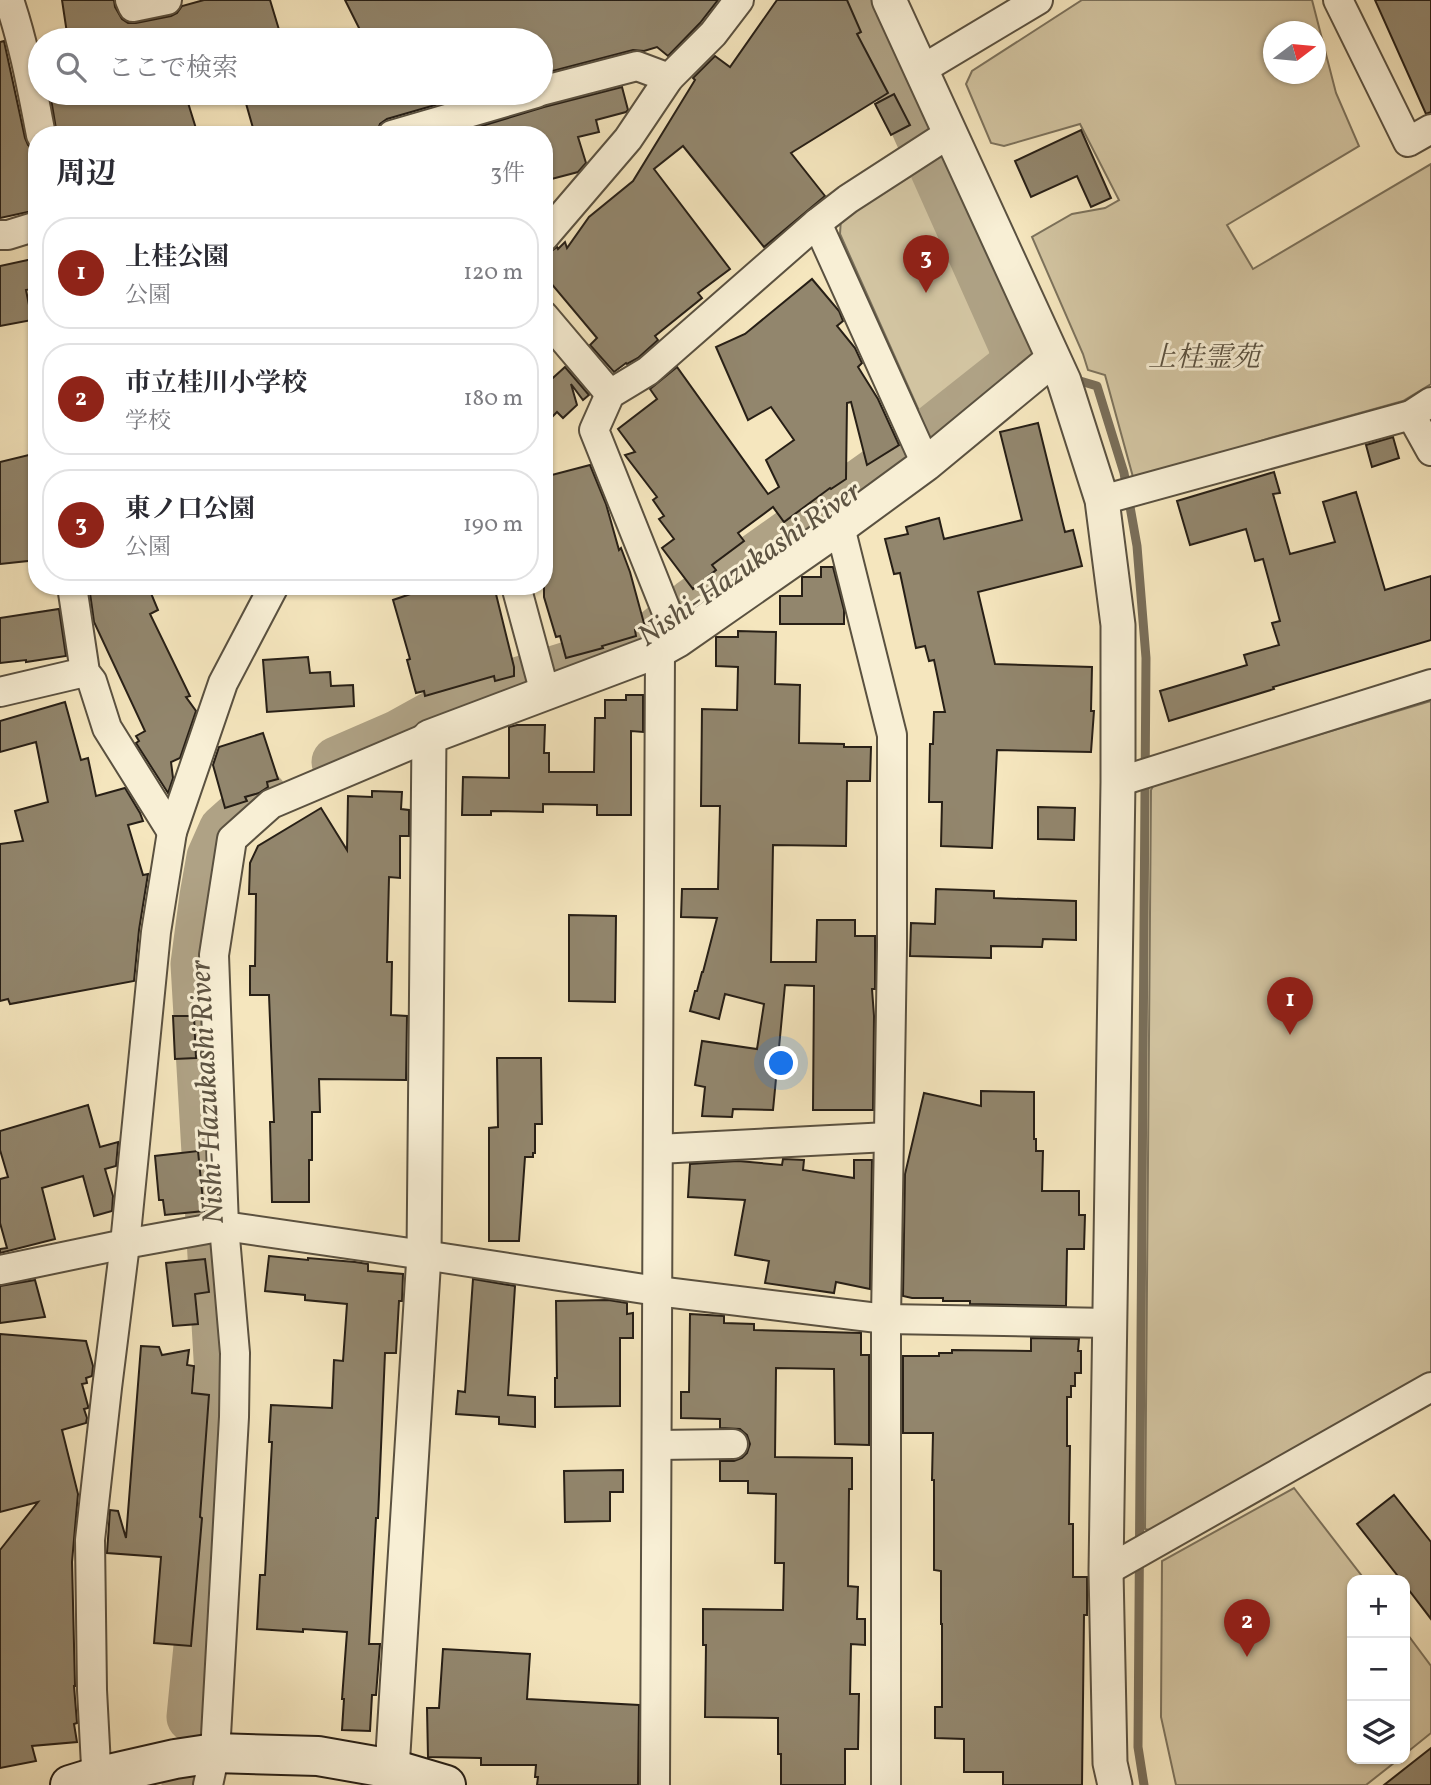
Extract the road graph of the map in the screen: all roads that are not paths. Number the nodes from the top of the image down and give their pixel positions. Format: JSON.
{"nodes":[{"id":1,"x":9,"y":0,"type":"edge"},
{"id":2,"x":130,"y":0,"type":"edge"},
{"id":3,"x":167,"y":0,"type":"edge"},
{"id":4,"x":739,"y":0,"type":"edge"},
{"id":5,"x":889,"y":0,"type":"edge"},
{"id":6,"x":1038,"y":0,"type":"edge"},
{"id":7,"x":1338,"y":0,"type":"edge"},
{"id":8,"x":28,"y":66,"type":"edge"},
{"id":9,"x":921,"y":70,"type":"junction"},
{"id":10,"x":669,"y":78,"type":"junction"},
{"id":11,"x":553,"y":88,"type":"edge"},
{"id":12,"x":35,"y":105,"type":"edge"},
{"id":13,"x":494,"y":105,"type":"edge"},
{"id":14,"x":39,"y":126,"type":"edge"},
{"id":15,"x":423,"y":126,"type":"edge"},
{"id":16,"x":1431,"y":129,"type":"edge"},
{"id":17,"x":934,"y":144,"type":"junction"},
{"id":18,"x":817,"y":223,"type":"junction"},
{"id":19,"x":553,"y":226,"type":"edge"},
{"id":20,"x":28,"y":229,"type":"edge"},
{"id":21,"x":0,"y":235,"type":"edge"},
{"id":22,"x":553,"y":327,"type":"edge"},
{"id":23,"x":1053,"y":359,"type":"junction"},
{"id":24,"x":610,"y":394,"type":"junction"},
{"id":25,"x":1421,"y":408,"type":"edge"},
{"id":26,"x":919,"y":450,"type":"junction"},
{"id":27,"x":1431,"y":451,"type":"edge"},
{"id":28,"x":1118,"y":496,"type":"junction"},
{"id":29,"x":840,"y":527,"type":"junction"},
{"id":30,"x":73,"y":595,"type":"edge"},
{"id":31,"x":269,"y":595,"type":"edge"},
{"id":32,"x":518,"y":595,"type":"edge"},
{"id":33,"x":670,"y":633,"type":"junction"},
{"id":34,"x":85,"y":672,"type":"junction"},
{"id":35,"x":542,"y":681,"type":"junction"},
{"id":36,"x":1431,"y":684,"type":"edge"},
{"id":37,"x":0,"y":692,"type":"edge"},
{"id":38,"x":429,"y":737,"type":"junction"},
{"id":39,"x":1135,"y":776,"type":"junction"},
{"id":40,"x":172,"y":832,"type":"junction"},
{"id":41,"x":888,"y":1137,"type":"junction"},
{"id":42,"x":658,"y":1149,"type":"junction"},
{"id":43,"x":214,"y":1228,"type":"junction"},
{"id":44,"x":125,"y":1244,"type":"junction"},
{"id":45,"x":424,"y":1255,"type":"junction"},
{"id":46,"x":0,"y":1270,"type":"edge"},
{"id":47,"x":657,"y":1292,"type":"junction"},
{"id":48,"x":886,"y":1319,"type":"junction"},
{"id":49,"x":1109,"y":1323,"type":"junction"},
{"id":50,"x":1431,"y":1387,"type":"edge"},
{"id":51,"x":733,"y":1444,"type":"dead end"},
{"id":52,"x":657,"y":1445,"type":"junction"},
{"id":53,"x":1129,"y":1558,"type":"junction"},
{"id":54,"x":211,"y":1769,"type":"edge"},
{"id":55,"x":394,"y":1777,"type":"edge"},
{"id":56,"x":88,"y":1782,"type":"edge"},
{"id":57,"x":446,"y":1785,"type":"edge"},
{"id":58,"x":655,"y":1785,"type":"edge"},
{"id":59,"x":886,"y":1785,"type":"edge"},
{"id":60,"x":1115,"y":1785,"type":"edge"}],
"edges":[{"from":1,"to":8,"type":"street"},
{"from":2,"to":3,"type":"street"},
{"from":4,"to":10,"type":"street"},
{"from":5,"to":9,"type":"street"},
{"from":6,"to":9,"type":"street"},
{"from":7,"to":16,"type":"street"},
{"from":9,"to":17,"type":"street"},
{"from":10,"to":11,"type":"street"},
{"from":10,"to":19,"type":"street"},
{"from":12,"to":14,"type":"street"},
{"from":13,"to":15,"type":"street"},
{"from":17,"to":18,"type":"street"},
{"from":17,"to":23,"type":"street"},
{"from":18,"to":24,"type":"street"},
{"from":18,"to":26,"type":"street"},
{"from":20,"to":21,"type":"street"},
{"from":22,"to":24,"type":"street"},
{"from":23,"to":26,"type":"street"},
{"from":23,"to":28,"type":"street"},
{"from":24,"to":33,"type":"street"},
{"from":25,"to":27,"type":"street"},
{"from":25,"to":28,"type":"street"},
{"from":26,"to":29,"type":"street"},
{"from":28,"to":39,"type":"street"},
{"from":29,"to":33,"type":"street"},
{"from":29,"to":41,"type":"street"},
{"from":30,"to":34,"type":"street"},
{"from":31,"to":40,"type":"street"},
{"from":32,"to":35,"type":"street"},
{"from":33,"to":35,"type":"street"},
{"from":33,"to":42,"type":"street"},
{"from":34,"to":37,"type":"street"},
{"from":34,"to":40,"type":"street"},
{"from":35,"to":38,"type":"street"},
{"from":36,"to":39,"type":"street"},
{"from":38,"to":43,"type":"street"},
{"from":38,"to":45,"type":"street"},
{"from":39,"to":49,"type":"street"},
{"from":40,"to":44,"type":"street"},
{"from":41,"to":42,"type":"street"},
{"from":41,"to":48,"type":"street"},
{"from":42,"to":47,"type":"street"},
{"from":43,"to":44,"type":"street"},
{"from":43,"to":45,"type":"street"},
{"from":43,"to":54,"type":"street"},
{"from":44,"to":46,"type":"street"},
{"from":44,"to":56,"type":"street"},
{"from":45,"to":47,"type":"street"},
{"from":45,"to":55,"type":"street"},
{"from":47,"to":48,"type":"street"},
{"from":47,"to":52,"type":"street"},
{"from":48,"to":49,"type":"street"},
{"from":48,"to":59,"type":"street"},
{"from":49,"to":53,"type":"street"},
{"from":50,"to":53,"type":"street"},
{"from":51,"to":52,"type":"street"},
{"from":52,"to":58,"type":"street"},
{"from":53,"to":60,"type":"street"},
{"from":54,"to":55,"type":"main road"},
{"from":54,"to":56,"type":"main road"},
{"from":55,"to":57,"type":"main road"}]}
